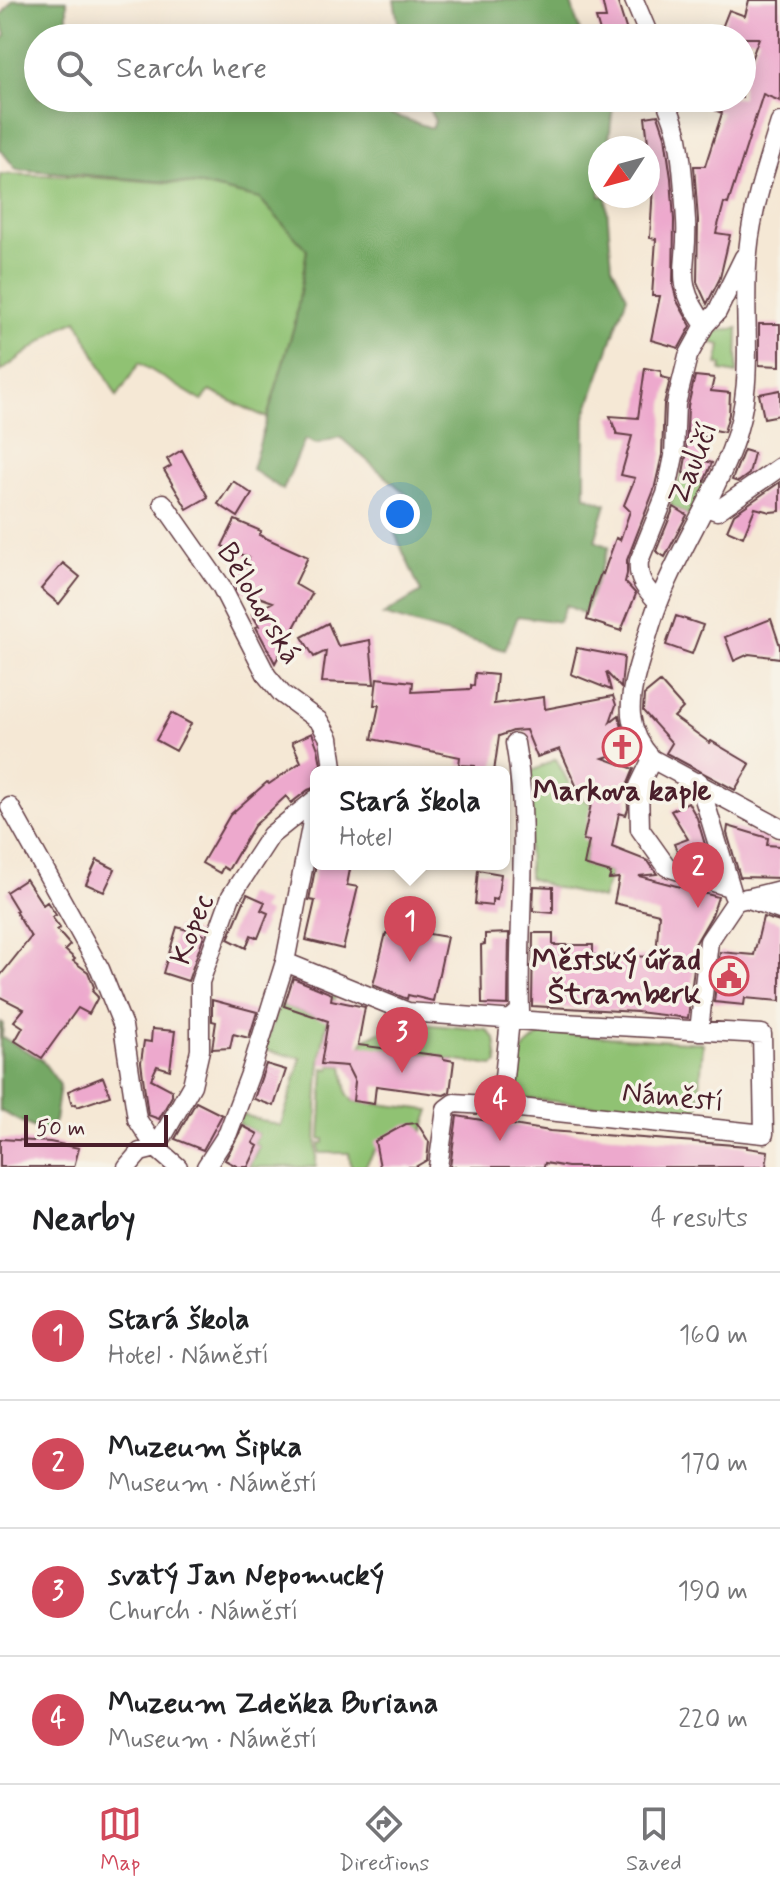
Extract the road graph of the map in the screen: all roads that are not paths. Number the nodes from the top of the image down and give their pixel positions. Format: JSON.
{"nodes":[{"id":1,"x":634,"y":0,"type":"edge"},
{"id":2,"x":644,"y":24,"type":"edge"},
{"id":3,"x":670,"y":112,"type":"edge"},
{"id":4,"x":780,"y":122,"type":"edge"},
{"id":5,"x":748,"y":251,"type":"junction"},
{"id":6,"x":705,"y":325,"type":"junction"},
{"id":7,"x":780,"y":467,"type":"edge"},
{"id":8,"x":163,"y":503,"type":"dead end"},
{"id":9,"x":706,"y":507,"type":"junction"},
{"id":10,"x":658,"y":602,"type":"junction"},
{"id":11,"x":515,"y":743,"type":"dead end"},
{"id":12,"x":652,"y":759,"type":"junction"},
{"id":13,"x":332,"y":766,"type":"edge"},
{"id":14,"x":699,"y":782,"type":"junction"},
{"id":15,"x":310,"y":805,"type":"edge"},
{"id":16,"x":10,"y":807,"type":"dead end"},
{"id":17,"x":780,"y":828,"type":"edge"},
{"id":18,"x":310,"y":831,"type":"edge"},
{"id":19,"x":780,"y":890,"type":"edge"},
{"id":20,"x":737,"y":895,"type":"junction"},
{"id":21,"x":780,"y":910,"type":"edge"},
{"id":22,"x":285,"y":962,"type":"junction"},
{"id":23,"x":510,"y":1020,"type":"junction"},
{"id":24,"x":699,"y":1031,"type":"junction"},
{"id":25,"x":501,"y":1106,"type":"junction"},
{"id":26,"x":156,"y":1148,"type":"junction"},
{"id":27,"x":127,"y":1167,"type":"edge"},
{"id":28,"x":178,"y":1167,"type":"edge"},
{"id":29,"x":206,"y":1167,"type":"edge"},
{"id":30,"x":438,"y":1167,"type":"edge"}],
"edges":[{"from":1,"to":2,"type":"street"},
{"from":3,"to":6,"type":"street"},
{"from":4,"to":5,"type":"street","name":"Zauličí"},
{"from":5,"to":6,"type":"street"},
{"from":5,"to":9,"type":"street","name":"Zauličí"},
{"from":6,"to":10,"type":"street"},
{"from":7,"to":9,"type":"street"},
{"from":8,"to":13,"type":"street","name":"Bělohorská"},
{"from":9,"to":10,"type":"street","name":"Zauličí"},
{"from":10,"to":12,"type":"street","name":"Zauličí"},
{"from":11,"to":23,"type":"street"},
{"from":12,"to":14,"type":"street"},
{"from":12,"to":20,"type":"street"},
{"from":14,"to":17,"type":"street"},
{"from":14,"to":20,"type":"street"},
{"from":15,"to":26,"type":"street","name":"Kopec"},
{"from":16,"to":26,"type":"street"},
{"from":18,"to":22,"type":"street","name":"Kopec"},
{"from":19,"to":20,"type":"street"},
{"from":20,"to":21,"type":"street"},
{"from":20,"to":24,"type":"street"},
{"from":22,"to":23,"type":"street","name":"Náměstí"},
{"from":22,"to":29,"type":"street","name":"Kopec"},
{"from":23,"to":24,"type":"street","name":"Náměstí"},
{"from":23,"to":25,"type":"street"},
{"from":24,"to":25,"type":"street","name":"Náměstí"},
{"from":25,"to":30,"type":"street"},
{"from":26,"to":27,"type":"street","name":"Kopec"},
{"from":26,"to":28,"type":"street"}]}
